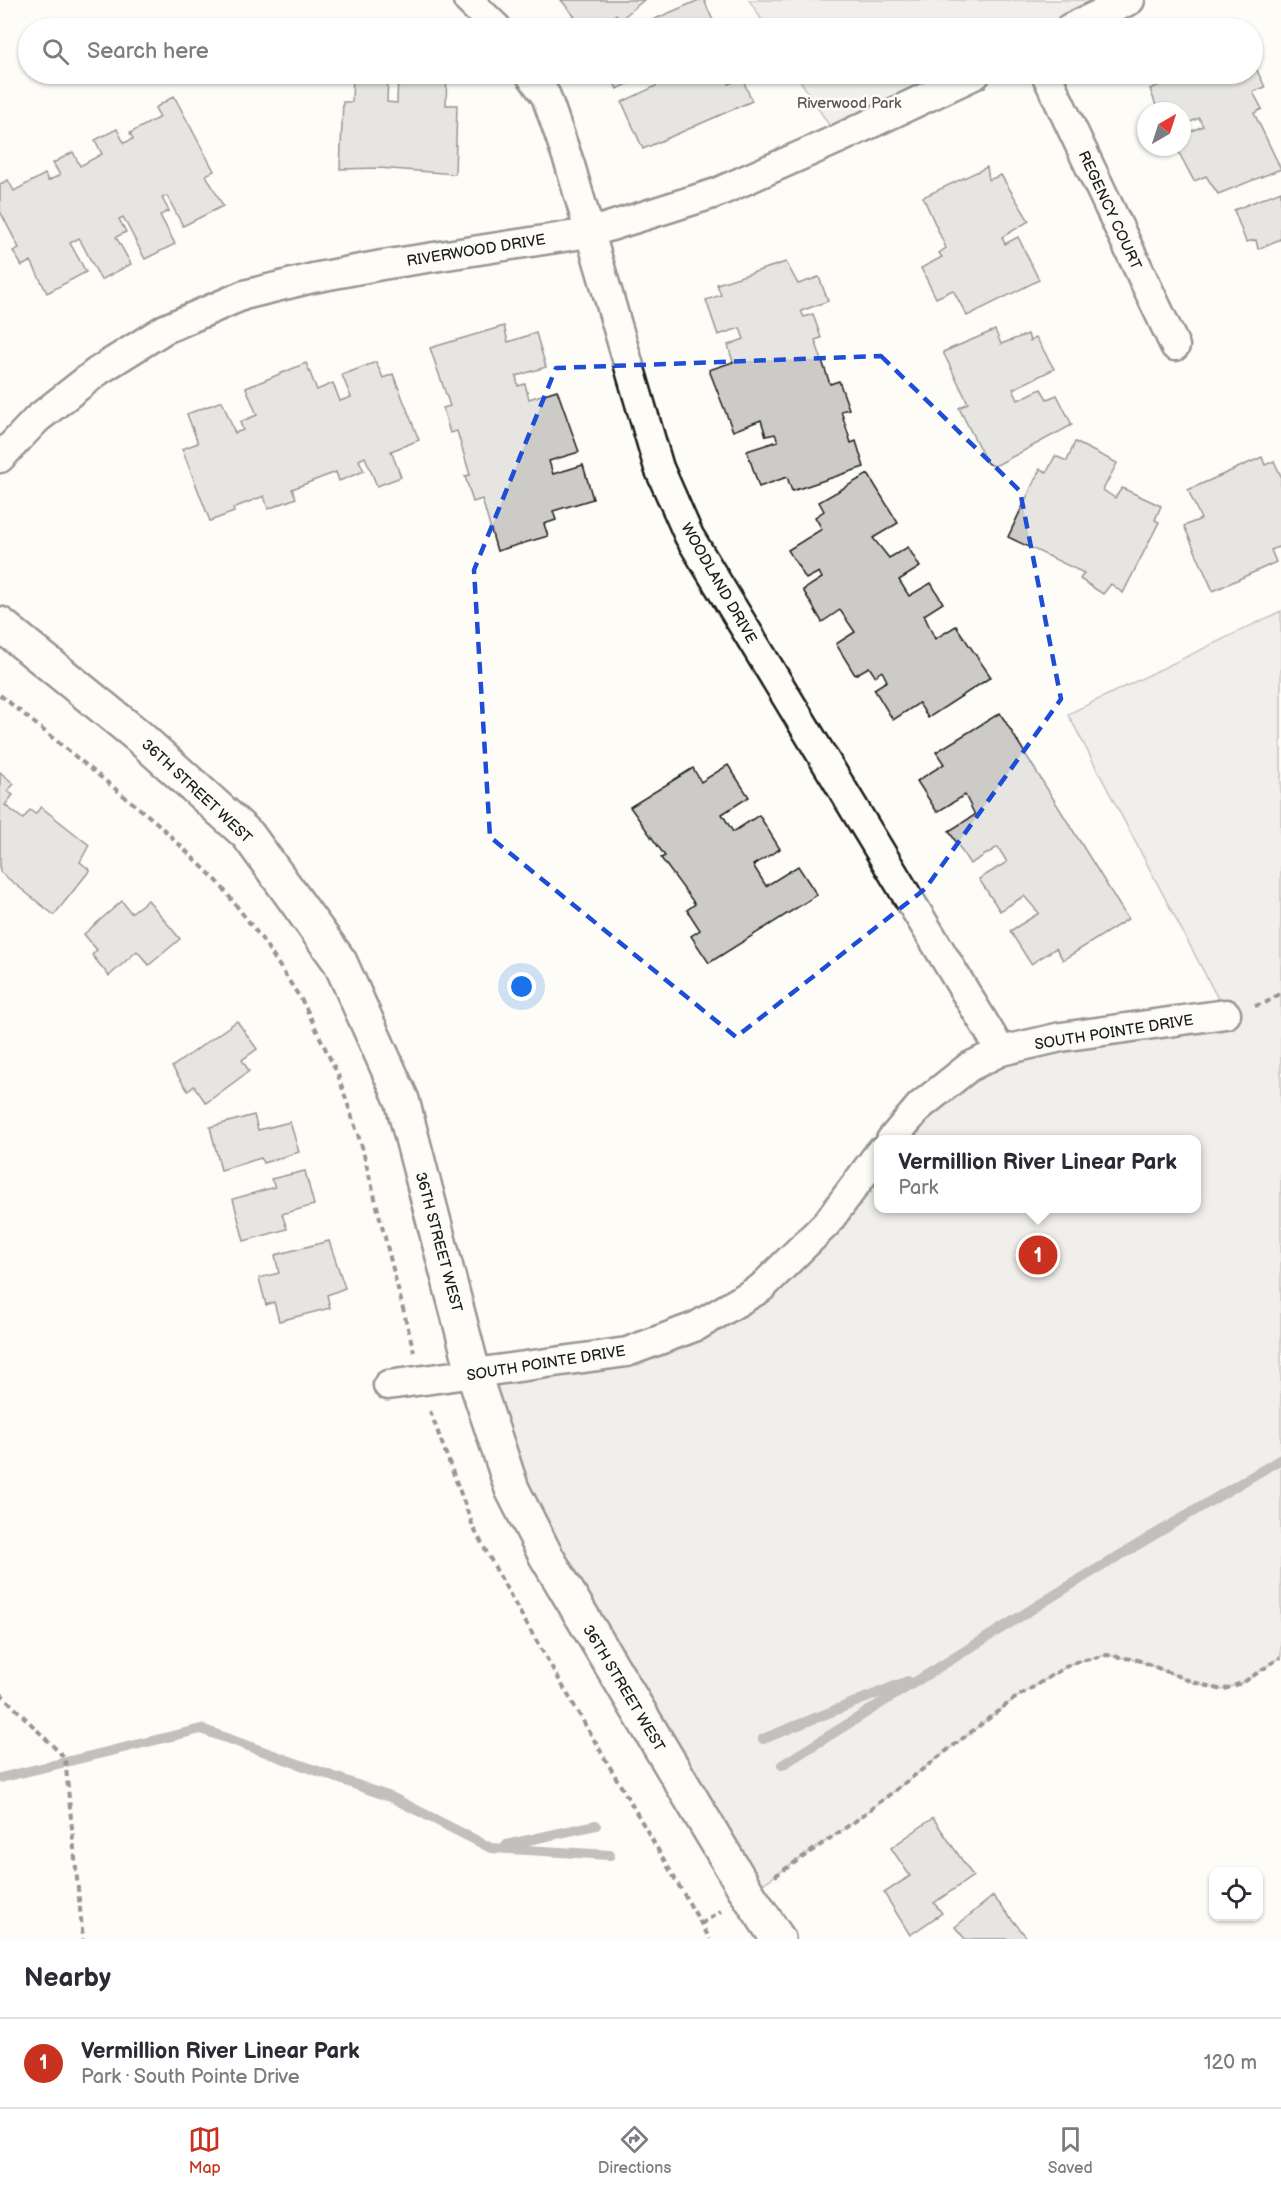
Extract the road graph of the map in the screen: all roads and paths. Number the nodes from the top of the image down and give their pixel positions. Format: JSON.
{"nodes":[{"id":1,"x":468,"y":0,"type":"edge"},
{"id":2,"x":1130,"y":0,"type":"edge"},
{"id":3,"x":487,"y":18,"type":"edge"},
{"id":4,"x":1091,"y":18,"type":"edge"},
{"id":5,"x":537,"y":84,"type":"edge"},
{"id":6,"x":955,"y":84,"type":"edge"},
{"id":7,"x":1051,"y":84,"type":"edge"},
{"id":8,"x":589,"y":233,"type":"junction"},
{"id":9,"x":1175,"y":346,"type":"dead end"},
{"id":10,"x":0,"y":458,"type":"edge"},
{"id":11,"x":0,"y":624,"type":"edge"},
{"id":12,"x":0,"y":695,"type":"edge"},
{"id":13,"x":1226,"y":1014,"type":"dead end"},
{"id":14,"x":1001,"y":1052,"type":"junction"},
{"id":15,"x":895,"y":1135,"type":"edge"},
{"id":16,"x":874,"y":1160,"type":"edge"},
{"id":17,"x":474,"y":1375,"type":"junction"},
{"id":18,"x":422,"y":1381,"type":"junction"},
{"id":19,"x":388,"y":1386,"type":"dead end"},
{"id":20,"x":1281,"y":1657,"type":"edge"},
{"id":21,"x":0,"y":1693,"type":"edge"},
{"id":22,"x":748,"y":1894,"type":"junction"},
{"id":23,"x":701,"y":1924,"type":"junction"},
{"id":24,"x":83,"y":1939,"type":"edge"},
{"id":25,"x":710,"y":1939,"type":"edge"},
{"id":26,"x":778,"y":1939,"type":"edge"}],
"edges":[{"from":1,"to":3,"type":"street"},
{"from":2,"to":4,"type":"street"},
{"from":5,"to":8,"type":"street","name":"WOODLAND DRIVE"},
{"from":6,"to":8,"type":"street","name":"RIVERWOOD DRIVE"},
{"from":7,"to":9,"type":"street","name":"REGENCY COURT"},
{"from":8,"to":10,"type":"street","name":"RIVERWOOD DRIVE"},
{"from":8,"to":14,"type":"street","name":"WOODLAND DRIVE"},
{"from":11,"to":17,"type":"street","name":"36TH STREET WEST"},
{"from":12,"to":18,"type":"path"},
{"from":13,"to":14,"type":"street","name":"SOUTH POINTE DRIVE"},
{"from":14,"to":15,"type":"street","name":"SOUTH POINTE DRIVE"},
{"from":16,"to":17,"type":"street","name":"SOUTH POINTE DRIVE"},
{"from":17,"to":18,"type":"street","name":"SOUTH POINTE DRIVE"},
{"from":17,"to":22,"type":"street","name":"36TH STREET WEST"},
{"from":18,"to":19,"type":"street","name":"SOUTH POINTE DRIVE"},
{"from":18,"to":23,"type":"path"},
{"from":20,"to":22,"type":"path"},
{"from":21,"to":24,"type":"path"},
{"from":22,"to":23,"type":"path"},
{"from":22,"to":26,"type":"street","name":"36TH STREET WEST"},
{"from":23,"to":25,"type":"path"}]}
